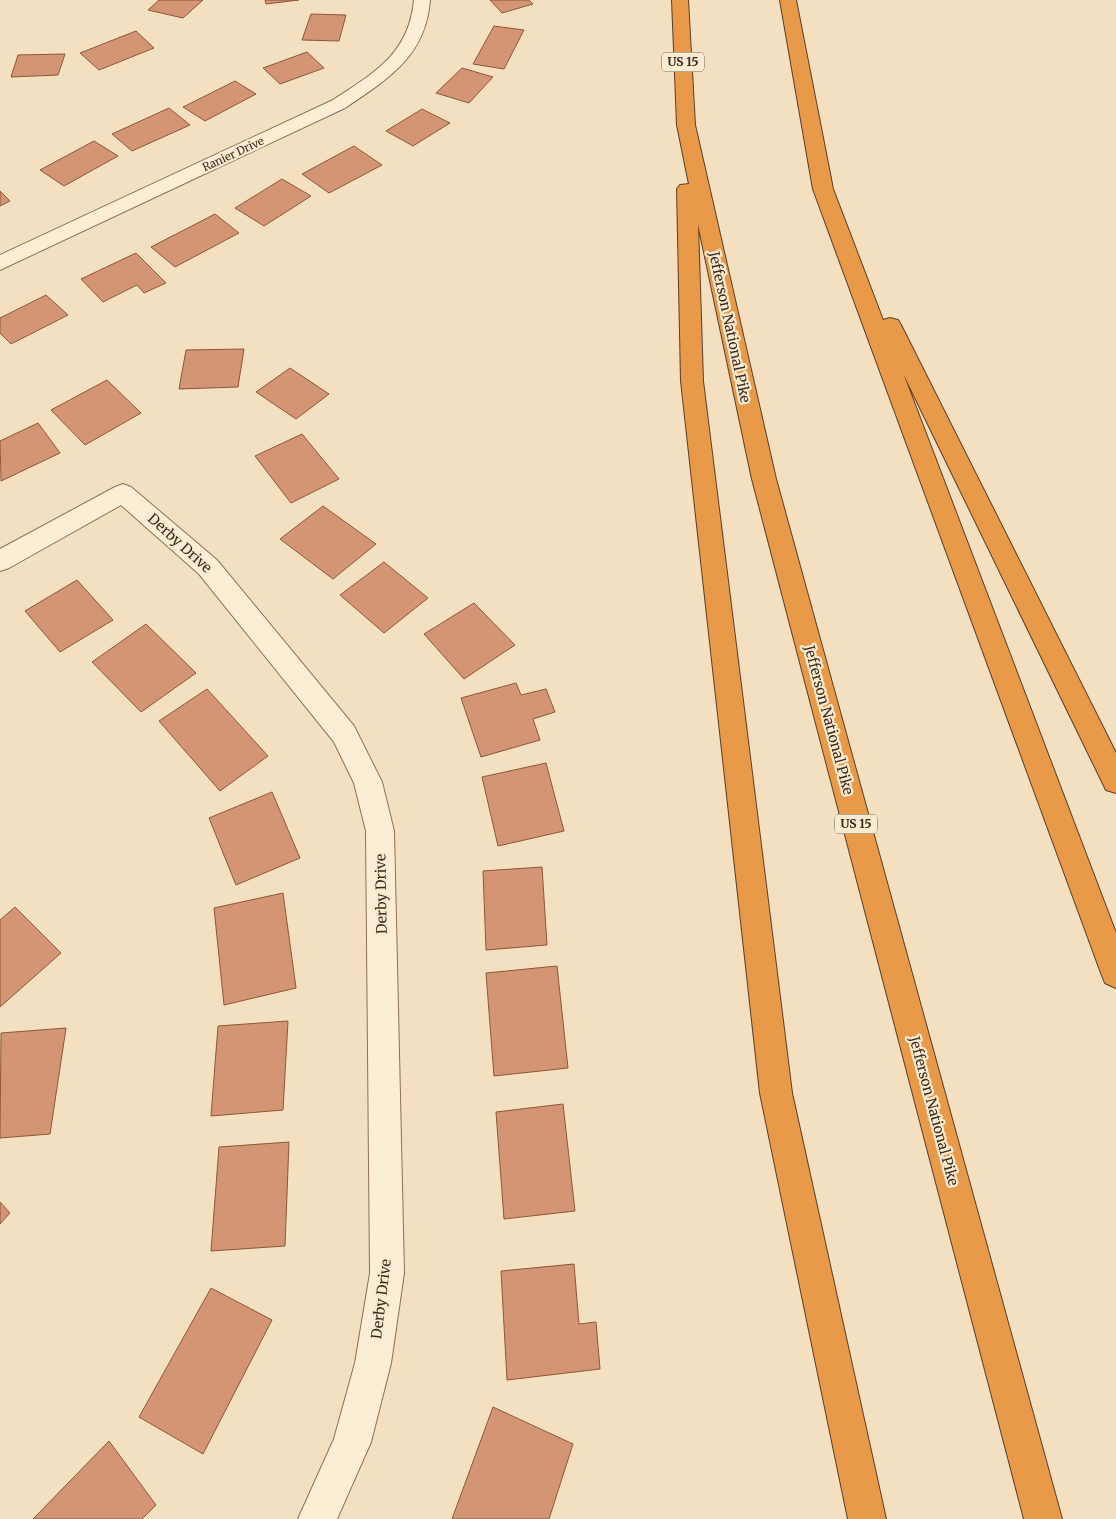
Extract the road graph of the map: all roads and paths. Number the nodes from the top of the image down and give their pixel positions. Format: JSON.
{"nodes":[{"id":1,"x":422,"y":0,"type":"edge"},
{"id":2,"x":680,"y":0,"type":"edge"},
{"id":3,"x":788,"y":0,"type":"edge"},
{"id":4,"x":686,"y":125,"type":"junction"},
{"id":5,"x":823,"y":189,"type":"junction"},
{"id":6,"x":0,"y":263,"type":"edge"},
{"id":7,"x":0,"y":561,"type":"edge"},
{"id":8,"x":1116,"y":781,"type":"edge"},
{"id":9,"x":1116,"y":973,"type":"edge"},
{"id":10,"x":317,"y":1519,"type":"edge"},
{"id":11,"x":867,"y":1519,"type":"edge"},
{"id":12,"x":1043,"y":1519,"type":"edge"}],
"edges":[{"from":1,"to":6,"type":"street","name":"Ranier Drive"},
{"from":2,"to":4,"type":"highway","name":"Jefferson National Pike","number":"US 15"},
{"from":3,"to":5,"type":"highway"},
{"from":4,"to":11,"type":"highway"},
{"from":4,"to":12,"type":"highway","name":"Jefferson National Pike","number":"US 15"},
{"from":5,"to":8,"type":"highway"},
{"from":5,"to":9,"type":"highway"},
{"from":7,"to":10,"type":"street","name":"Derby Drive"}]}
